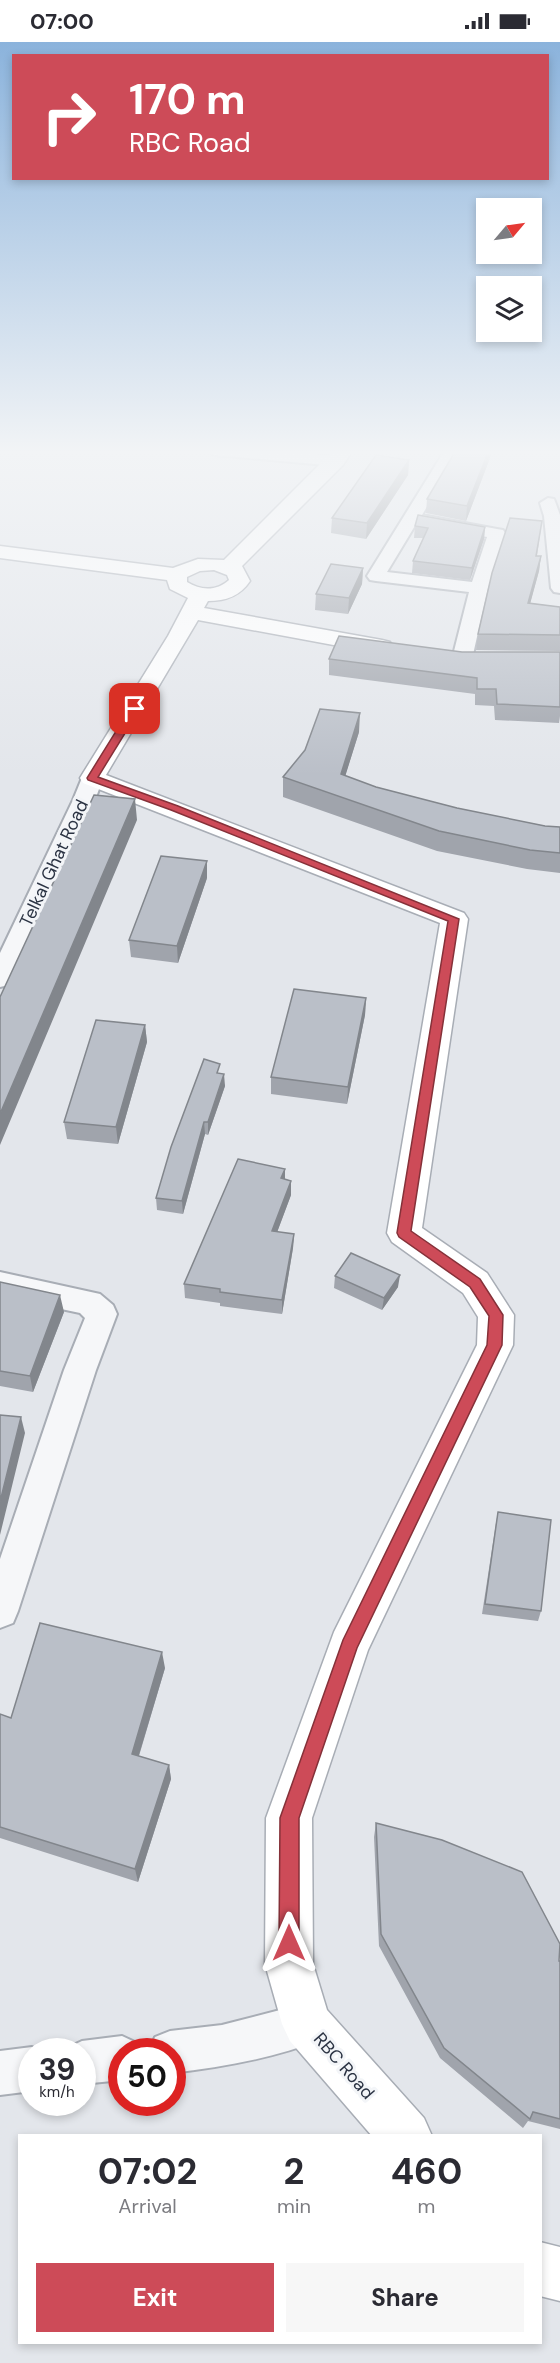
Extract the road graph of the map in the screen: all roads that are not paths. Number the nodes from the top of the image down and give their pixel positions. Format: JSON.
{"nodes":[{"id":1,"x":49,"y":558,"type":"edge"},
{"id":2,"x":238,"y":558,"type":"edge"},
{"id":3,"x":386,"y":558,"type":"edge"},
{"id":4,"x":488,"y":558,"type":"edge"},
{"id":5,"x":557,"y":558,"type":"edge"},
{"id":6,"x":229,"y":567,"type":"junction"},
{"id":7,"x":177,"y":575,"type":"junction"},
{"id":8,"x":479,"y":588,"type":"junction"},
{"id":9,"x":560,"y":588,"type":"edge"},
{"id":10,"x":196,"y":603,"type":"junction"},
{"id":11,"x":402,"y":650,"type":"edge"},
{"id":12,"x":452,"y":658,"type":"joint"},
{"id":13,"x":487,"y":660,"type":"edge"},
{"id":14,"x":103,"y":761,"type":"junction"},
{"id":15,"x":0,"y":979,"type":"edge"},
{"id":16,"x":0,"y":1284,"type":"edge"},
{"id":17,"x":0,"y":1611,"type":"edge"},
{"id":18,"x":307,"y":2024,"type":"junction"},
{"id":19,"x":186,"y":2050,"type":"edge"},
{"id":20,"x":18,"y":2071,"type":"edge"},
{"id":21,"x":0,"y":2073,"type":"edge"},
{"id":22,"x":404,"y":2134,"type":"edge"},
{"id":23,"x":542,"y":2270,"type":"edge"},
{"id":24,"x":560,"y":2274,"type":"edge"}],
"edges":[{"from":1,"to":7,"type":"main road"},
{"from":2,"to":6,"type":"main road"},
{"from":3,"to":8,"type":"street"},
{"from":4,"to":8,"type":"street"},
{"from":5,"to":9,"type":"street"},
{"from":6,"to":7,"type":"main road"},
{"from":6,"to":10,"type":"main road"},
{"from":7,"to":10,"type":"main road"},
{"from":8,"to":12,"type":"street"},
{"from":10,"to":11,"type":"main road"},
{"from":10,"to":14,"type":"main road"},
{"from":12,"to":13,"type":"main road"},
{"from":14,"to":15,"type":"street","name":"Telkal Ghat Road"},
{"from":14,"to":18,"type":"main road","name":"RBC Road"},
{"from":16,"to":17,"type":"street"},
{"from":18,"to":19,"type":"street"},
{"from":18,"to":22,"type":"main road","name":"RBC Road"},
{"from":20,"to":21,"type":"street"},
{"from":23,"to":24,"type":"main road"}]}
